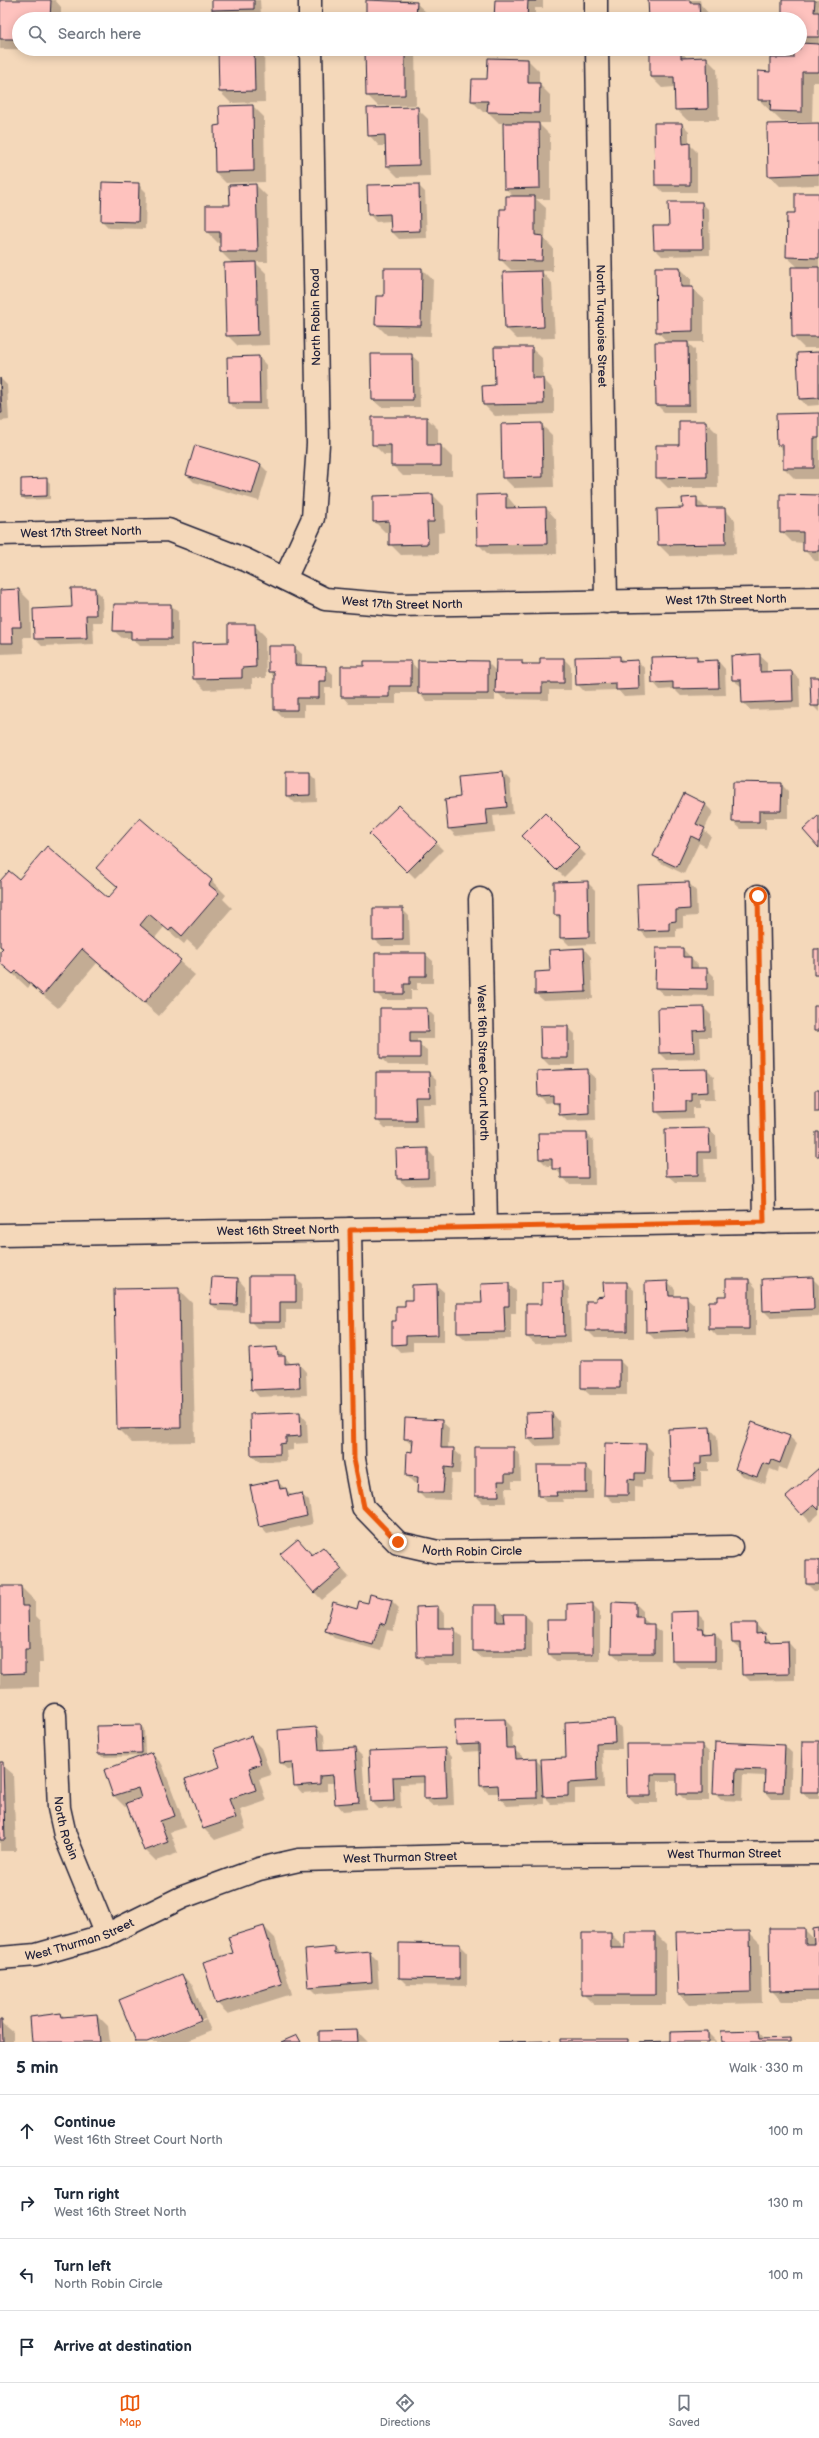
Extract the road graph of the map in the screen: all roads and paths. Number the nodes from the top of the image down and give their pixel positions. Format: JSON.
{"nodes":[{"id":1,"x":310,"y":0,"type":"edge"},
{"id":2,"x":596,"y":0,"type":"edge"},
{"id":3,"x":310,"y":12,"type":"edge"},
{"id":4,"x":596,"y":12,"type":"edge"},
{"id":5,"x":311,"y":56,"type":"edge"},
{"id":6,"x":597,"y":56,"type":"edge"},
{"id":7,"x":0,"y":534,"type":"edge"},
{"id":8,"x":285,"y":579,"type":"junction"},
{"id":9,"x":819,"y":598,"type":"edge"},
{"id":10,"x":606,"y":602,"type":"junction"},
{"id":11,"x":758,"y":896,"type":"dead end"},
{"id":12,"x":480,"y":899,"type":"dead end"},
{"id":13,"x":819,"y":1221,"type":"edge"},
{"id":14,"x":764,"y":1222,"type":"junction"},
{"id":15,"x":486,"y":1227,"type":"junction"},
{"id":16,"x":350,"y":1230,"type":"junction"},
{"id":17,"x":0,"y":1236,"type":"edge"},
{"id":18,"x":731,"y":1547,"type":"dead end"},
{"id":19,"x":55,"y":1715,"type":"dead end"},
{"id":20,"x":819,"y":1853,"type":"edge"},
{"id":21,"x":106,"y":1935,"type":"junction"},
{"id":22,"x":0,"y":1958,"type":"edge"}],
"edges":[{"from":1,"to":3,"type":"street"},
{"from":2,"to":4,"type":"street"},
{"from":5,"to":8,"type":"street","name":"North Robin Road"},
{"from":6,"to":10,"type":"street","name":"North Turquoise Street"},
{"from":7,"to":8,"type":"street","name":"West 17th Street North"},
{"from":8,"to":10,"type":"street","name":"West 17th Street North"},
{"from":9,"to":10,"type":"street","name":"West 17th Street North"},
{"from":11,"to":14,"type":"street"},
{"from":12,"to":15,"type":"street","name":"West 16th Street Court North"},
{"from":13,"to":14,"type":"street","name":"West 16th Street North"},
{"from":14,"to":15,"type":"street","name":"West 16th Street North"},
{"from":15,"to":16,"type":"street","name":"West 16th Street North"},
{"from":16,"to":17,"type":"street","name":"West 16th Street North"},
{"from":16,"to":18,"type":"street","name":"North Robin Circle"},
{"from":19,"to":21,"type":"street","name":"North Robin"},
{"from":20,"to":21,"type":"street","name":"West Thurman Street"},
{"from":21,"to":22,"type":"street","name":"West Thurman Street"}]}
